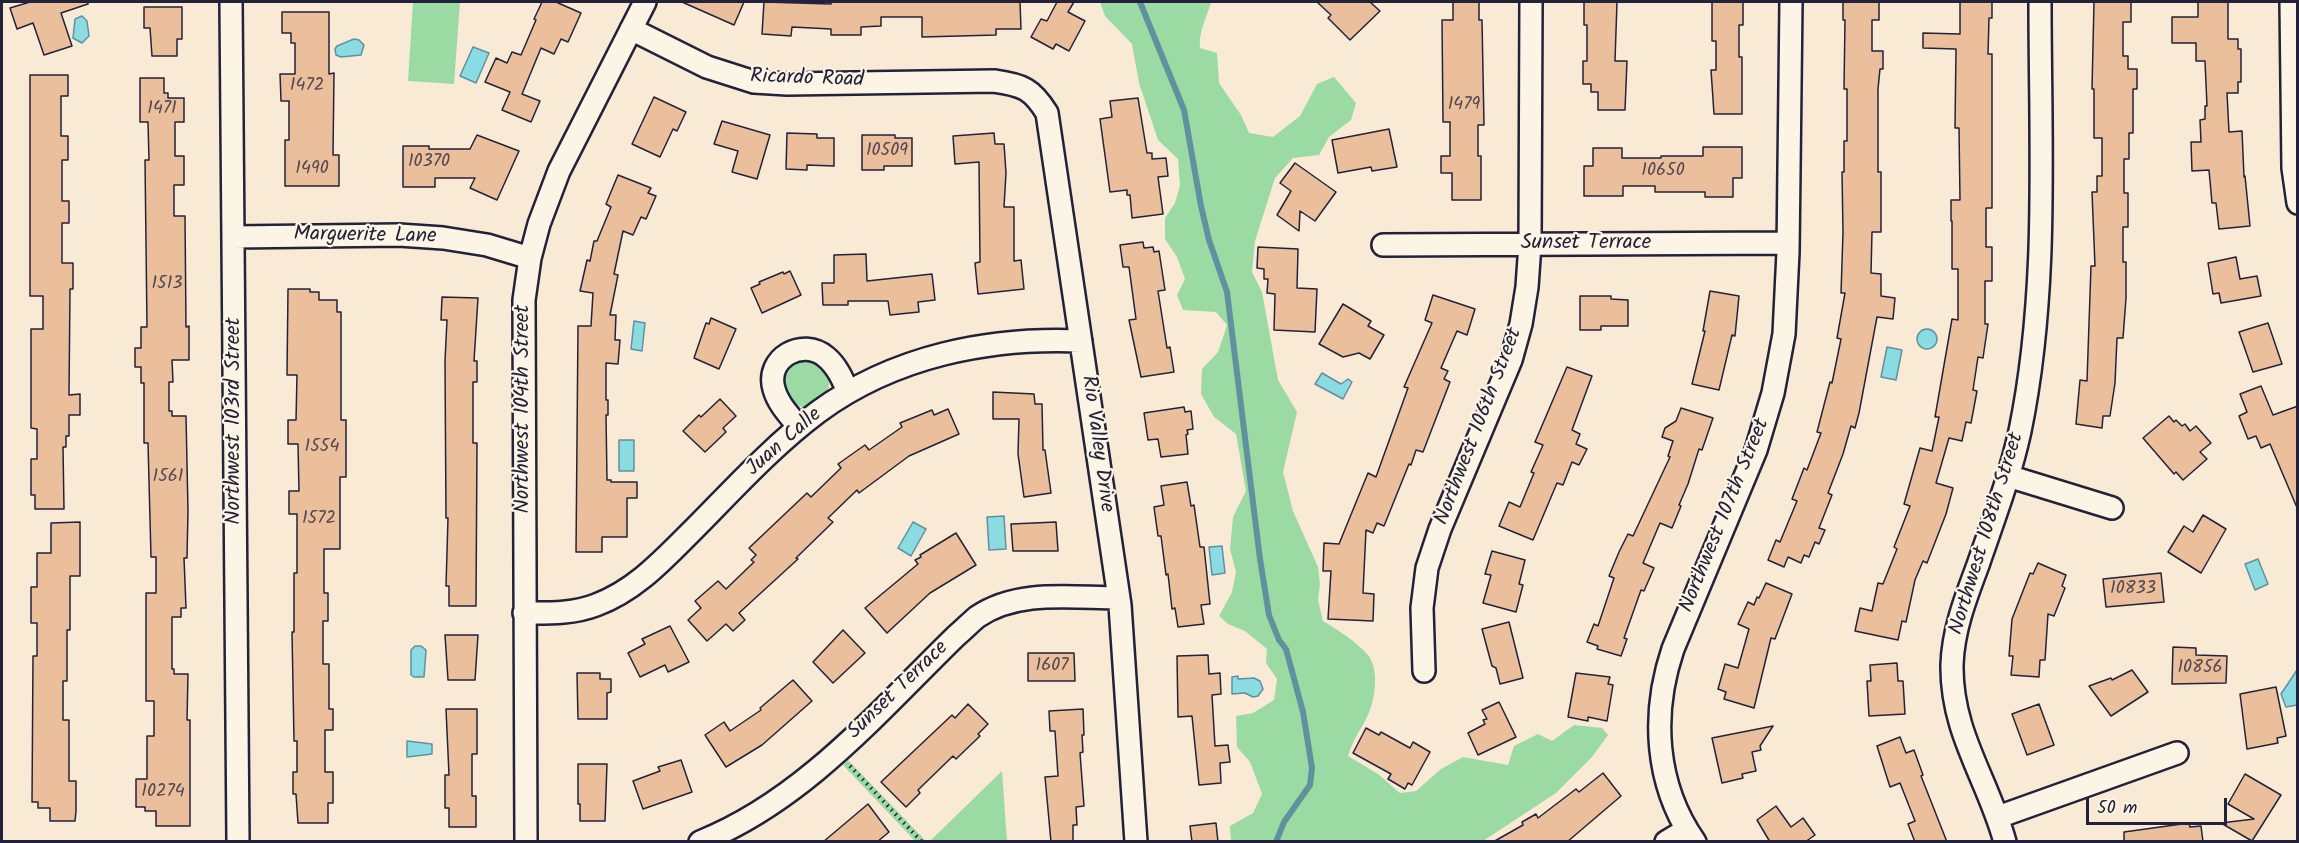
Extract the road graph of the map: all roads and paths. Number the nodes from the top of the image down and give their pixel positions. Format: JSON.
{"nodes":[{"id":1,"x":231,"y":2,"type":"edge"},
{"id":2,"x":645,"y":2,"type":"edge"},
{"id":3,"x":1531,"y":2,"type":"edge"},
{"id":4,"x":1791,"y":2,"type":"edge"},
{"id":5,"x":2040,"y":2,"type":"edge"},
{"id":6,"x":2291,"y":2,"type":"edge"},
{"id":7,"x":631,"y":29,"type":"junction"},
{"id":8,"x":994,"y":81,"type":"joint"},
{"id":9,"x":2294,"y":107,"type":"edge"},
{"id":10,"x":2298,"y":203,"type":"edge"},
{"id":11,"x":233,"y":237,"type":"junction"},
{"id":12,"x":1788,"y":243,"type":"junction"},
{"id":13,"x":1530,"y":244,"type":"junction"},
{"id":14,"x":1383,"y":246,"type":"dead end"},
{"id":15,"x":530,"y":258,"type":"junction"},
{"id":16,"x":1081,"y":341,"type":"junction"},
{"id":17,"x":849,"y":392,"type":"junction"},
{"id":18,"x":800,"y":427,"type":"junction"},
{"id":19,"x":2008,"y":476,"type":"junction"},
{"id":20,"x":2112,"y":508,"type":"dead end"},
{"id":21,"x":1119,"y":598,"type":"junction"},
{"id":22,"x":524,"y":613,"type":"junction"},
{"id":23,"x":1424,"y":671,"type":"dead end"},
{"id":24,"x":840,"y":749,"type":"junction"},
{"id":25,"x":2177,"y":753,"type":"dead end"},
{"id":26,"x":1998,"y":817,"type":"junction"},
{"id":27,"x":1690,"y":836,"type":"edge"},
{"id":28,"x":238,"y":842,"type":"edge"},
{"id":29,"x":526,"y":842,"type":"edge"},
{"id":30,"x":700,"y":842,"type":"edge"},
{"id":31,"x":922,"y":842,"type":"edge"},
{"id":32,"x":1136,"y":842,"type":"edge"},
{"id":33,"x":1666,"y":842,"type":"edge"},
{"id":34,"x":2005,"y":842,"type":"edge"}],
"edges":[{"from":1,"to":11,"type":"street","name":"Northwest 103rd Street"},
{"from":2,"to":7,"type":"street","name":"Northwest 104th Street"},
{"from":3,"to":13,"type":"street","name":"Northwest 106th Street"},
{"from":4,"to":12,"type":"street","name":"Northwest 107th Street"},
{"from":5,"to":19,"type":"street","name":"Northwest 108th Street"},
{"from":6,"to":9,"type":"street"},
{"from":7,"to":8,"type":"street","name":"Ricardo Road"},
{"from":7,"to":15,"type":"street","name":"Northwest 104th Street"},
{"from":8,"to":16,"type":"street","name":"Rio Valley Drive"},
{"from":9,"to":10,"type":"street"},
{"from":11,"to":15,"type":"street","name":"Marguerite Lane"},
{"from":11,"to":28,"type":"street","name":"Northwest 103rd Street"},
{"from":12,"to":13,"type":"street","name":"Sunset Terrace"},
{"from":12,"to":27,"type":"street","name":"Northwest 107th Street"},
{"from":13,"to":14,"type":"street","name":"Sunset Terrace"},
{"from":13,"to":23,"type":"street","name":"Northwest 106th Street"},
{"from":15,"to":22,"type":"street","name":"Northwest 104th Street"},
{"from":16,"to":17,"type":"street","name":"Juan Calle"},
{"from":16,"to":21,"type":"street","name":"Rio Valley Drive"},
{"from":17,"to":18,"type":"street","name":"Juan Calle"},
{"from":17,"to":18,"type":"street"},
{"from":18,"to":22,"type":"street","name":"Juan Calle"},
{"from":19,"to":20,"type":"street"},
{"from":19,"to":26,"type":"street","name":"Northwest 108th Street"},
{"from":21,"to":24,"type":"street","name":"Sunset Terrace"},
{"from":21,"to":32,"type":"street","name":"Rio Valley Drive"},
{"from":22,"to":29,"type":"street","name":"Northwest 104th Street"},
{"from":24,"to":30,"type":"street","name":"Sunset Terrace"},
{"from":24,"to":31,"type":"path"},
{"from":25,"to":26,"type":"street"},
{"from":26,"to":34,"type":"street","name":"Northwest 108th Street"},
{"from":27,"to":33,"type":"street"}]}
